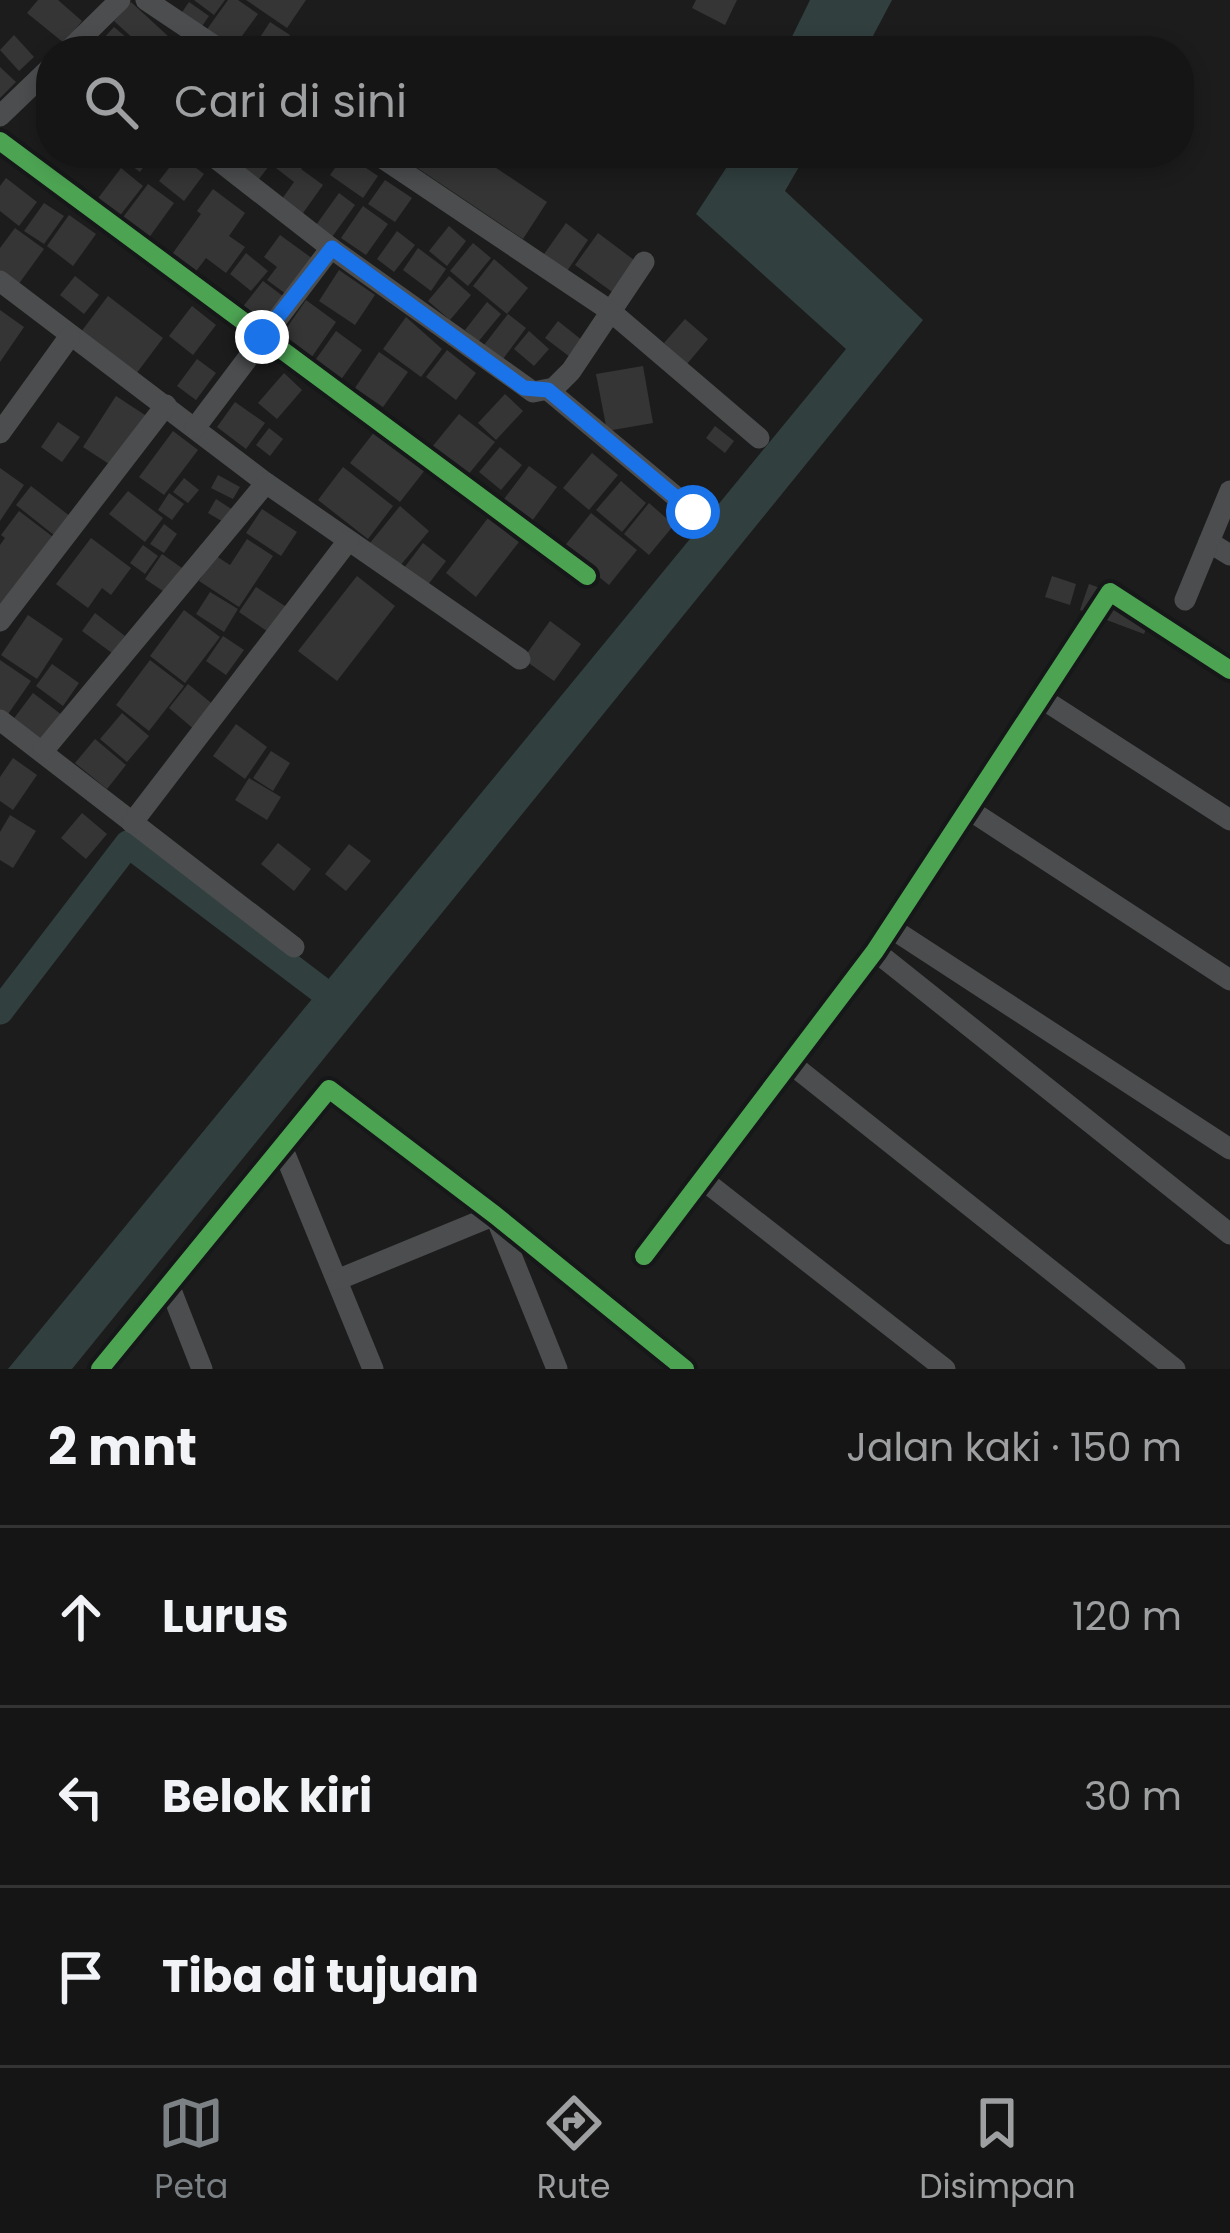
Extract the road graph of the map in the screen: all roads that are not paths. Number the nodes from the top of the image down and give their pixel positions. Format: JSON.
{"nodes":[{"id":1,"x":120,"y":0,"type":"edge"},
{"id":2,"x":146,"y":0,"type":"edge"},
{"id":3,"x":85,"y":36,"type":"edge"},
{"id":4,"x":200,"y":36,"type":"edge"},
{"id":5,"x":36,"y":81,"type":"edge"},
{"id":6,"x":0,"y":116,"type":"edge"},
{"id":7,"x":0,"y":141,"type":"edge"},
{"id":8,"x":36,"y":168,"type":"edge"},
{"id":9,"x":36,"y":168,"type":"edge"},
{"id":10,"x":228,"y":168,"type":"edge"},
{"id":11,"x":397,"y":168,"type":"edge"},
{"id":12,"x":332,"y":248,"type":"junction"},
{"id":13,"x":644,"y":262,"type":"dead end"},
{"id":14,"x":0,"y":281,"type":"edge"},
{"id":15,"x":609,"y":310,"type":"junction"},
{"id":16,"x":70,"y":336,"type":"junction"},
{"id":17,"x":262,"y":337,"type":"junction"},
{"id":18,"x":548,"y":390,"type":"junction"},
{"id":19,"x":166,"y":405,"type":"junction"},
{"id":20,"x":195,"y":428,"type":"junction"},
{"id":21,"x":0,"y":433,"type":"edge"},
{"id":22,"x":759,"y":438,"type":"dead end"},
{"id":23,"x":266,"y":483,"type":"junction"},
{"id":24,"x":1230,"y":491,"type":"edge"},
{"id":25,"x":693,"y":512,"type":"dead end"},
{"id":26,"x":348,"y":541,"type":"junction"},
{"id":27,"x":1209,"y":542,"type":"junction"},
{"id":28,"x":1230,"y":555,"type":"edge"},
{"id":29,"x":587,"y":576,"type":"dead end"},
{"id":30,"x":1185,"y":600,"type":"dead end"},
{"id":31,"x":0,"y":621,"type":"edge"},
{"id":32,"x":520,"y":659,"type":"dead end"},
{"id":33,"x":1230,"y":670,"type":"edge"},
{"id":34,"x":1041,"y":698,"type":"junction"},
{"id":35,"x":0,"y":720,"type":"edge"},
{"id":36,"x":43,"y":751,"type":"junction"},
{"id":37,"x":968,"y":809,"type":"junction"},
{"id":38,"x":1230,"y":820,"type":"edge"},
{"id":39,"x":132,"y":823,"type":"junction"},
{"id":40,"x":891,"y":928,"type":"junction"},
{"id":41,"x":294,"y":946,"type":"dead end"},
{"id":42,"x":875,"y":951,"type":"junction"},
{"id":43,"x":1230,"y":980,"type":"edge"},
{"id":44,"x":790,"y":1063,"type":"junction"},
{"id":45,"x":282,"y":1147,"type":"junction"},
{"id":46,"x":1230,"y":1149,"type":"edge"},
{"id":47,"x":702,"y":1179,"type":"junction"},
{"id":48,"x":495,"y":1216,"type":"junction"},
{"id":49,"x":1230,"y":1234,"type":"edge"},
{"id":50,"x":644,"y":1256,"type":"dead end"},
{"id":51,"x":337,"y":1280,"type":"junction"},
{"id":52,"x":169,"y":1286,"type":"junction"},
{"id":53,"x":100,"y":1369,"type":"edge"},
{"id":54,"x":202,"y":1369,"type":"edge"},
{"id":55,"x":374,"y":1369,"type":"edge"},
{"id":56,"x":557,"y":1369,"type":"edge"},
{"id":57,"x":685,"y":1369,"type":"edge"},
{"id":58,"x":945,"y":1369,"type":"edge"},
{"id":59,"x":1175,"y":1369,"type":"edge"}],
"edges":[{"from":1,"to":3,"type":"street"},
{"from":2,"to":4,"type":"street"},
{"from":5,"to":6,"type":"street"},
{"from":7,"to":8,"type":"street"},
{"from":9,"to":17,"type":"street"},
{"from":10,"to":12,"type":"street"},
{"from":11,"to":15,"type":"street"},
{"from":12,"to":17,"type":"street"},
{"from":12,"to":18,"type":"street"},
{"from":13,"to":15,"type":"street"},
{"from":14,"to":16,"type":"street"},
{"from":15,"to":18,"type":"street"},
{"from":15,"to":22,"type":"street"},
{"from":16,"to":19,"type":"street"},
{"from":16,"to":21,"type":"street"},
{"from":17,"to":20,"type":"street"},
{"from":17,"to":29,"type":"street"},
{"from":18,"to":25,"type":"street"},
{"from":19,"to":20,"type":"street"},
{"from":19,"to":31,"type":"street"},
{"from":20,"to":23,"type":"street"},
{"from":23,"to":26,"type":"street"},
{"from":23,"to":36,"type":"street"},
{"from":24,"to":27,"type":"street"},
{"from":26,"to":32,"type":"street"},
{"from":26,"to":39,"type":"street"},
{"from":27,"to":28,"type":"street"},
{"from":27,"to":30,"type":"street"},
{"from":33,"to":34,"type":"street"},
{"from":34,"to":37,"type":"street"},
{"from":34,"to":38,"type":"street"},
{"from":35,"to":36,"type":"street"},
{"from":36,"to":39,"type":"street"},
{"from":37,"to":40,"type":"street"},
{"from":37,"to":43,"type":"street"},
{"from":39,"to":41,"type":"street"},
{"from":40,"to":42,"type":"street"},
{"from":40,"to":46,"type":"street"},
{"from":42,"to":44,"type":"street"},
{"from":42,"to":49,"type":"street"},
{"from":44,"to":47,"type":"street"},
{"from":44,"to":59,"type":"street"},
{"from":45,"to":48,"type":"street"},
{"from":45,"to":51,"type":"street"},
{"from":45,"to":52,"type":"street"},
{"from":47,"to":50,"type":"street"},
{"from":47,"to":58,"type":"street"},
{"from":48,"to":51,"type":"street"},
{"from":48,"to":56,"type":"street"},
{"from":48,"to":57,"type":"street"},
{"from":51,"to":55,"type":"street"},
{"from":52,"to":53,"type":"street"},
{"from":52,"to":54,"type":"street"}]}
